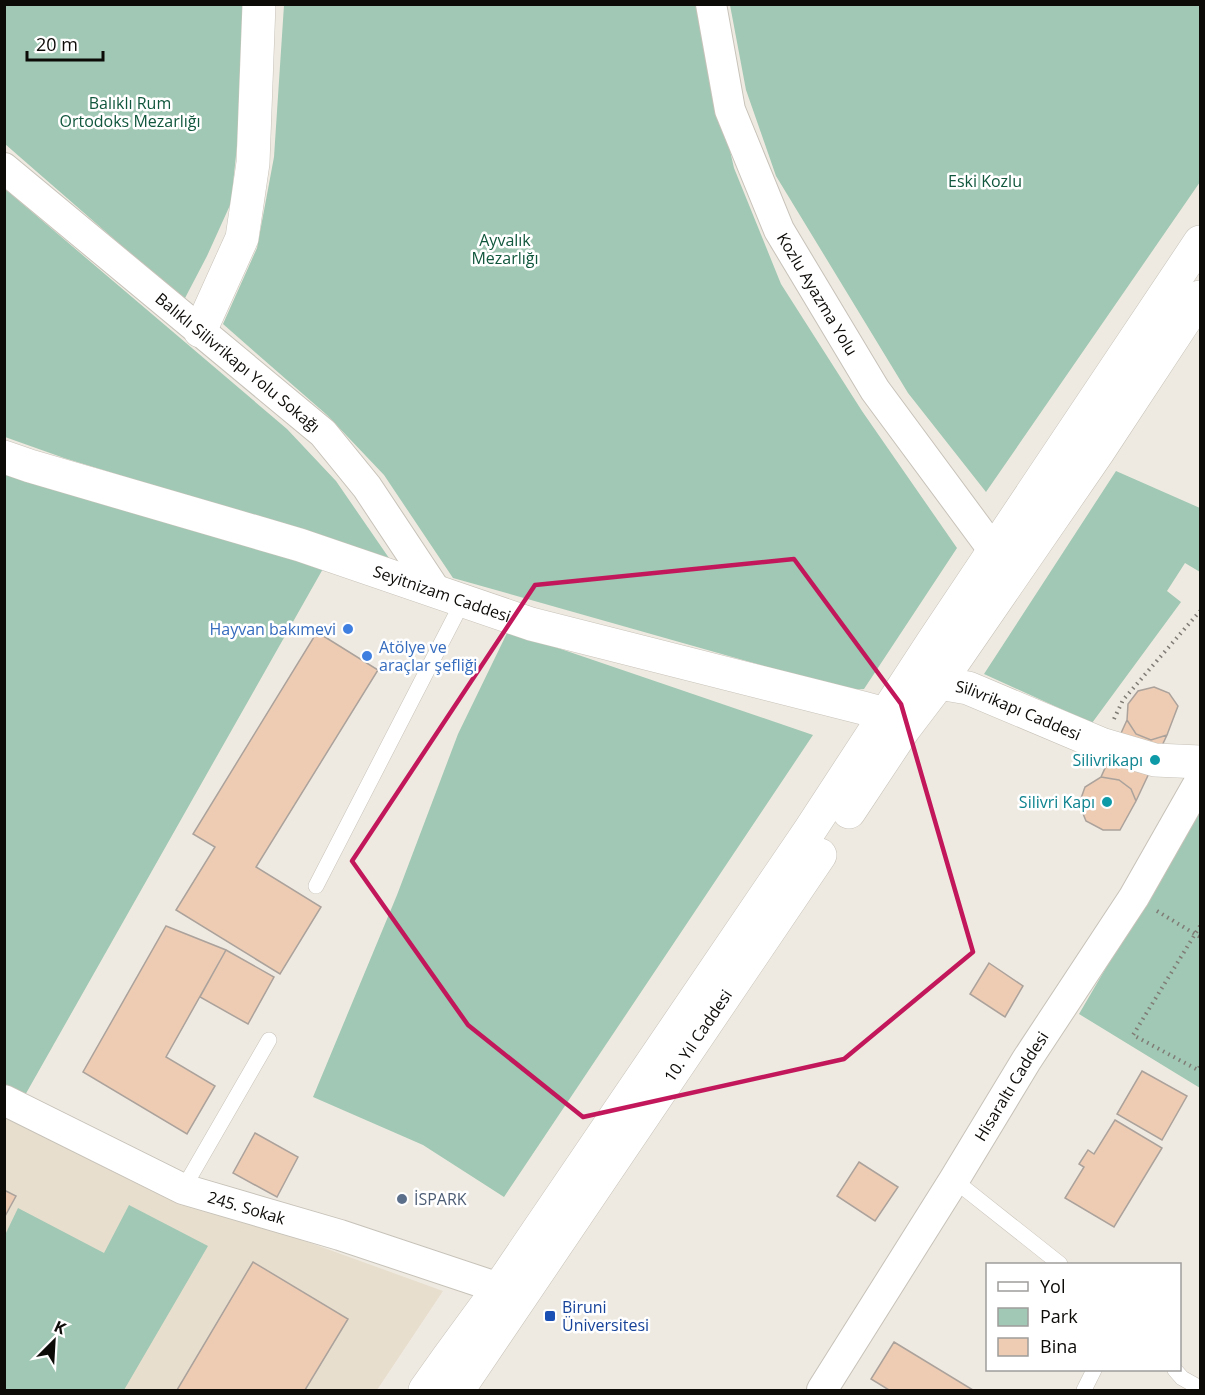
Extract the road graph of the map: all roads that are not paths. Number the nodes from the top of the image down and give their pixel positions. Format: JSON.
{"nodes":[{"id":1,"x":259,"y":4,"type":"edge"},
{"id":2,"x":711,"y":4,"type":"edge"},
{"id":3,"x":4,"y":168,"type":"edge"},
{"id":4,"x":1200,"y":242,"type":"edge"},
{"id":5,"x":1200,"y":297,"type":"edge"},
{"id":6,"x":200,"y":331,"type":"junction"},
{"id":7,"x":4,"y":457,"type":"edge"},
{"id":8,"x":994,"y":551,"type":"junction"},
{"id":9,"x":449,"y":596,"type":"junction"},
{"id":10,"x":939,"y":683,"type":"junction"},
{"id":11,"x":904,"y":686,"type":"junction"},
{"id":12,"x":885,"y":714,"type":"junction"},
{"id":13,"x":1200,"y":762,"type":"edge"},
{"id":14,"x":1200,"y":781,"type":"edge"},
{"id":15,"x":316,"y":886,"type":"dead end"},
{"id":16,"x":269,"y":1040,"type":"dead end"},
{"id":17,"x":4,"y":1100,"type":"edge"},
{"id":18,"x":954,"y":1180,"type":"junction"},
{"id":19,"x":183,"y":1189,"type":"junction"},
{"id":20,"x":1059,"y":1263,"type":"edge"},
{"id":21,"x":499,"y":1288,"type":"junction"},
{"id":22,"x":1094,"y":1371,"type":"edge"},
{"id":23,"x":1176,"y":1371,"type":"edge"},
{"id":24,"x":1200,"y":1388,"type":"edge"},
{"id":25,"x":425,"y":1390,"type":"edge"},
{"id":26,"x":458,"y":1390,"type":"edge"},
{"id":27,"x":822,"y":1390,"type":"edge"},
{"id":28,"x":1084,"y":1390,"type":"edge"}],
"edges":[{"from":1,"to":6,"type":"main road"},
{"from":2,"to":8,"type":"street","name":"Kozlu Ayazma Yolu"},
{"from":3,"to":6,"type":"street","name":"Balıklı Silivrikapı Yolu Sokağı"},
{"from":4,"to":8,"type":"main road","name":"10. Yıl Caddesi"},
{"from":5,"to":10,"type":"main road"},
{"from":6,"to":9,"type":"street","name":"Balıklı Silivrikapı Yolu Sokağı"},
{"from":7,"to":9,"type":"main road","name":"Seyitnizam Caddesi"},
{"from":8,"to":11,"type":"main road","name":"10. Yıl Caddesi"},
{"from":9,"to":12,"type":"main road","name":"Seyitnizam Caddesi"},
{"from":9,"to":15,"type":"lane"},
{"from":10,"to":11,"type":"main road","name":"Silivrikapı Caddesi"},
{"from":10,"to":12,"type":"main road"},
{"from":10,"to":13,"type":"main road","name":"Silivrikapı Caddesi"},
{"from":10,"to":26,"type":"main road","name":"10. Yıl Caddesi"},
{"from":11,"to":12,"type":"main road","name":"10. Yıl Caddesi"},
{"from":12,"to":21,"type":"main road","name":"10. Yıl Caddesi"},
{"from":14,"to":18,"type":"street","name":"Hisaraltı Caddesi"},
{"from":16,"to":19,"type":"lane"},
{"from":17,"to":19,"type":"street","name":"245. Sokak"},
{"from":18,"to":20,"type":"lane"},
{"from":18,"to":27,"type":"street","name":"Hisaraltı Caddesi"},
{"from":19,"to":21,"type":"street","name":"245. Sokak"},
{"from":21,"to":25,"type":"main road","name":"10. Yıl Caddesi"},
{"from":22,"to":28,"type":"lane"},
{"from":23,"to":24,"type":"lane"}]}
